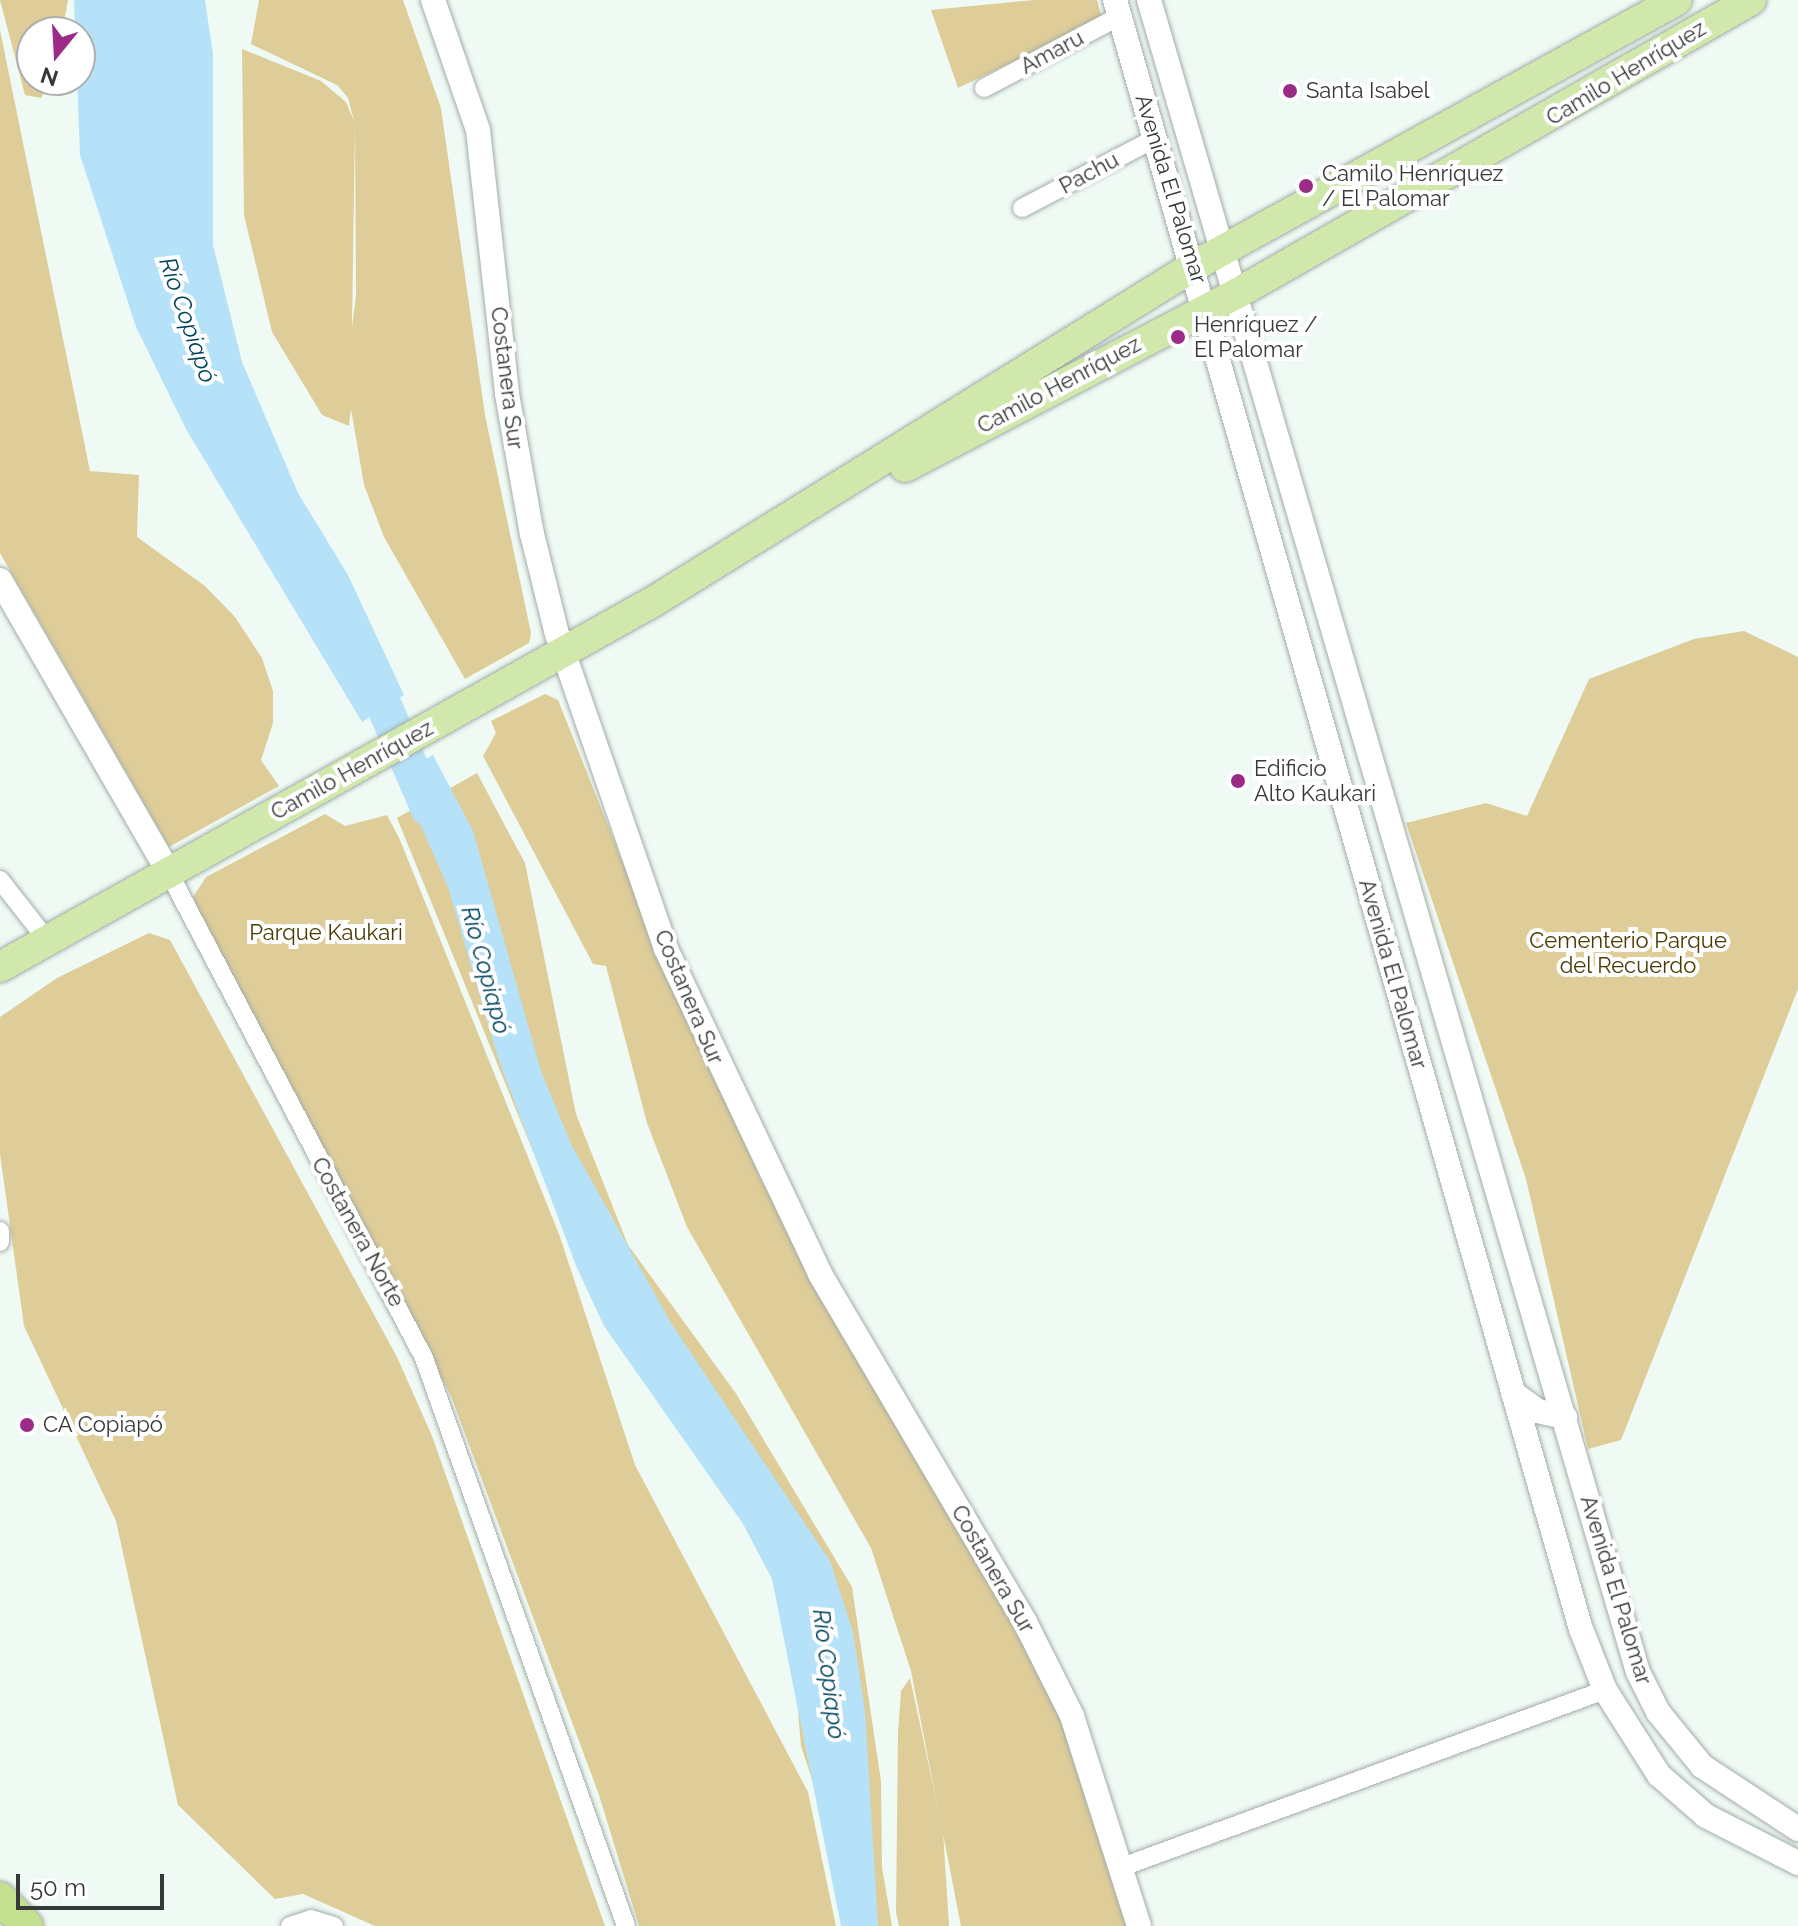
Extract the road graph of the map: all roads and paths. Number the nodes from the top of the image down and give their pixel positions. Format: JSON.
{"nodes":[{"id":1,"x":433,"y":0,"type":"edge"},
{"id":2,"x":1149,"y":0,"type":"edge"},
{"id":3,"x":1677,"y":0,"type":"edge"},
{"id":4,"x":1751,"y":0,"type":"edge"},
{"id":5,"x":1117,"y":8,"type":"edge"},
{"id":6,"x":1599,"y":44,"type":"junction"},
{"id":7,"x":1615,"y":77,"type":"junction"},
{"id":8,"x":984,"y":88,"type":"dead end"},
{"id":9,"x":1156,"y":138,"type":"junction"},
{"id":10,"x":1022,"y":208,"type":"dead end"},
{"id":11,"x":1227,"y":250,"type":"junction"},
{"id":12,"x":1194,"y":266,"type":"junction"},
{"id":13,"x":1236,"y":294,"type":"junction"},
{"id":14,"x":1207,"y":308,"type":"junction"},
{"id":15,"x":1318,"y":572,"type":"junction"},
{"id":16,"x":1279,"y":576,"type":"junction"},
{"id":17,"x":0,"y":580,"type":"edge"},
{"id":18,"x":656,"y":600,"type":"junction"},
{"id":19,"x":564,"y":653,"type":"junction"},
{"id":20,"x":170,"y":875,"type":"junction"},
{"id":21,"x":0,"y":880,"type":"edge"},
{"id":22,"x":47,"y":940,"type":"junction"},
{"id":23,"x":0,"y":958,"type":"edge"},
{"id":24,"x":0,"y":967,"type":"edge"},
{"id":25,"x":0,"y":1231,"type":"edge"},
{"id":26,"x":0,"y":1242,"type":"edge"},
{"id":27,"x":1513,"y":1393,"type":"junction"},
{"id":28,"x":1565,"y":1417,"type":"junction"},
{"id":29,"x":1605,"y":1690,"type":"junction"},
{"id":30,"x":1796,"y":1828,"type":"edge"},
{"id":31,"x":1788,"y":1858,"type":"edge"},
{"id":32,"x":1122,"y":1867,"type":"junction"},
{"id":33,"x":0,"y":1898,"type":"edge"},
{"id":34,"x":27,"y":1926,"type":"edge"},
{"id":35,"x":290,"y":1926,"type":"edge"},
{"id":36,"x":334,"y":1926,"type":"edge"},
{"id":37,"x":626,"y":1926,"type":"edge"},
{"id":38,"x":1139,"y":1926,"type":"edge"}],
"edges":[{"from":1,"to":19,"type":"street","name":"Costanera Sur"},
{"from":2,"to":11,"type":"street","name":"Avenida El Palomar"},
{"from":3,"to":6,"type":"main road","name":"Camilo Henríquez"},
{"from":4,"to":7,"type":"main road","name":"Camilo Henríquez"},
{"from":5,"to":8,"type":"street","name":"Amaru"},
{"from":5,"to":9,"type":"street","name":"Avenida El Palomar"},
{"from":6,"to":7,"type":"main road"},
{"from":6,"to":11,"type":"main road","name":"Camilo Henríquez"},
{"from":7,"to":13,"type":"main road","name":"Camilo Henríquez"},
{"from":9,"to":10,"type":"street","name":"Pachu"},
{"from":9,"to":12,"type":"street","name":"Avenida El Palomar"},
{"from":11,"to":12,"type":"main road","name":"Camilo Henríquez"},
{"from":11,"to":13,"type":"street","name":"Avenida El Palomar"},
{"from":12,"to":14,"type":"street","name":"Avenida El Palomar"},
{"from":12,"to":18,"type":"main road","name":"Camilo Henríquez"},
{"from":13,"to":14,"type":"main road","name":"Camilo Henríquez"},
{"from":13,"to":15,"type":"street","name":"Avenida El Palomar"},
{"from":14,"to":16,"type":"street","name":"Avenida El Palomar"},
{"from":14,"to":18,"type":"main road","name":"Camilo Henríquez"},
{"from":15,"to":16,"type":"street"},
{"from":15,"to":28,"type":"street","name":"Avenida El Palomar"},
{"from":16,"to":27,"type":"street","name":"Avenida El Palomar"},
{"from":17,"to":20,"type":"street","name":"Costanera Norte"},
{"from":18,"to":19,"type":"main road","name":"Camilo Henríquez"},
{"from":19,"to":20,"type":"main road","name":"Camilo Henríquez"},
{"from":19,"to":32,"type":"street","name":"Costanera Sur"},
{"from":20,"to":22,"type":"main road","name":"Camilo Henríquez"},
{"from":20,"to":37,"type":"street","name":"Costanera Norte"},
{"from":21,"to":22,"type":"street"},
{"from":22,"to":23,"type":"main road","name":"Camilo Henríquez"},
{"from":22,"to":24,"type":"main road","name":"Camilo Henríquez"},
{"from":25,"to":26,"type":"street"},
{"from":27,"to":28,"type":"street"},
{"from":27,"to":29,"type":"street","name":"Avenida El Palomar"},
{"from":28,"to":30,"type":"street","name":"Avenida El Palomar"},
{"from":29,"to":31,"type":"street","name":"Avenida El Palomar"},
{"from":29,"to":32,"type":"street"},
{"from":30,"to":31,"type":"street"},
{"from":32,"to":38,"type":"street","name":"Costanera Sur"},
{"from":33,"to":34,"type":"highway"},
{"from":35,"to":36,"type":"street"}]}
